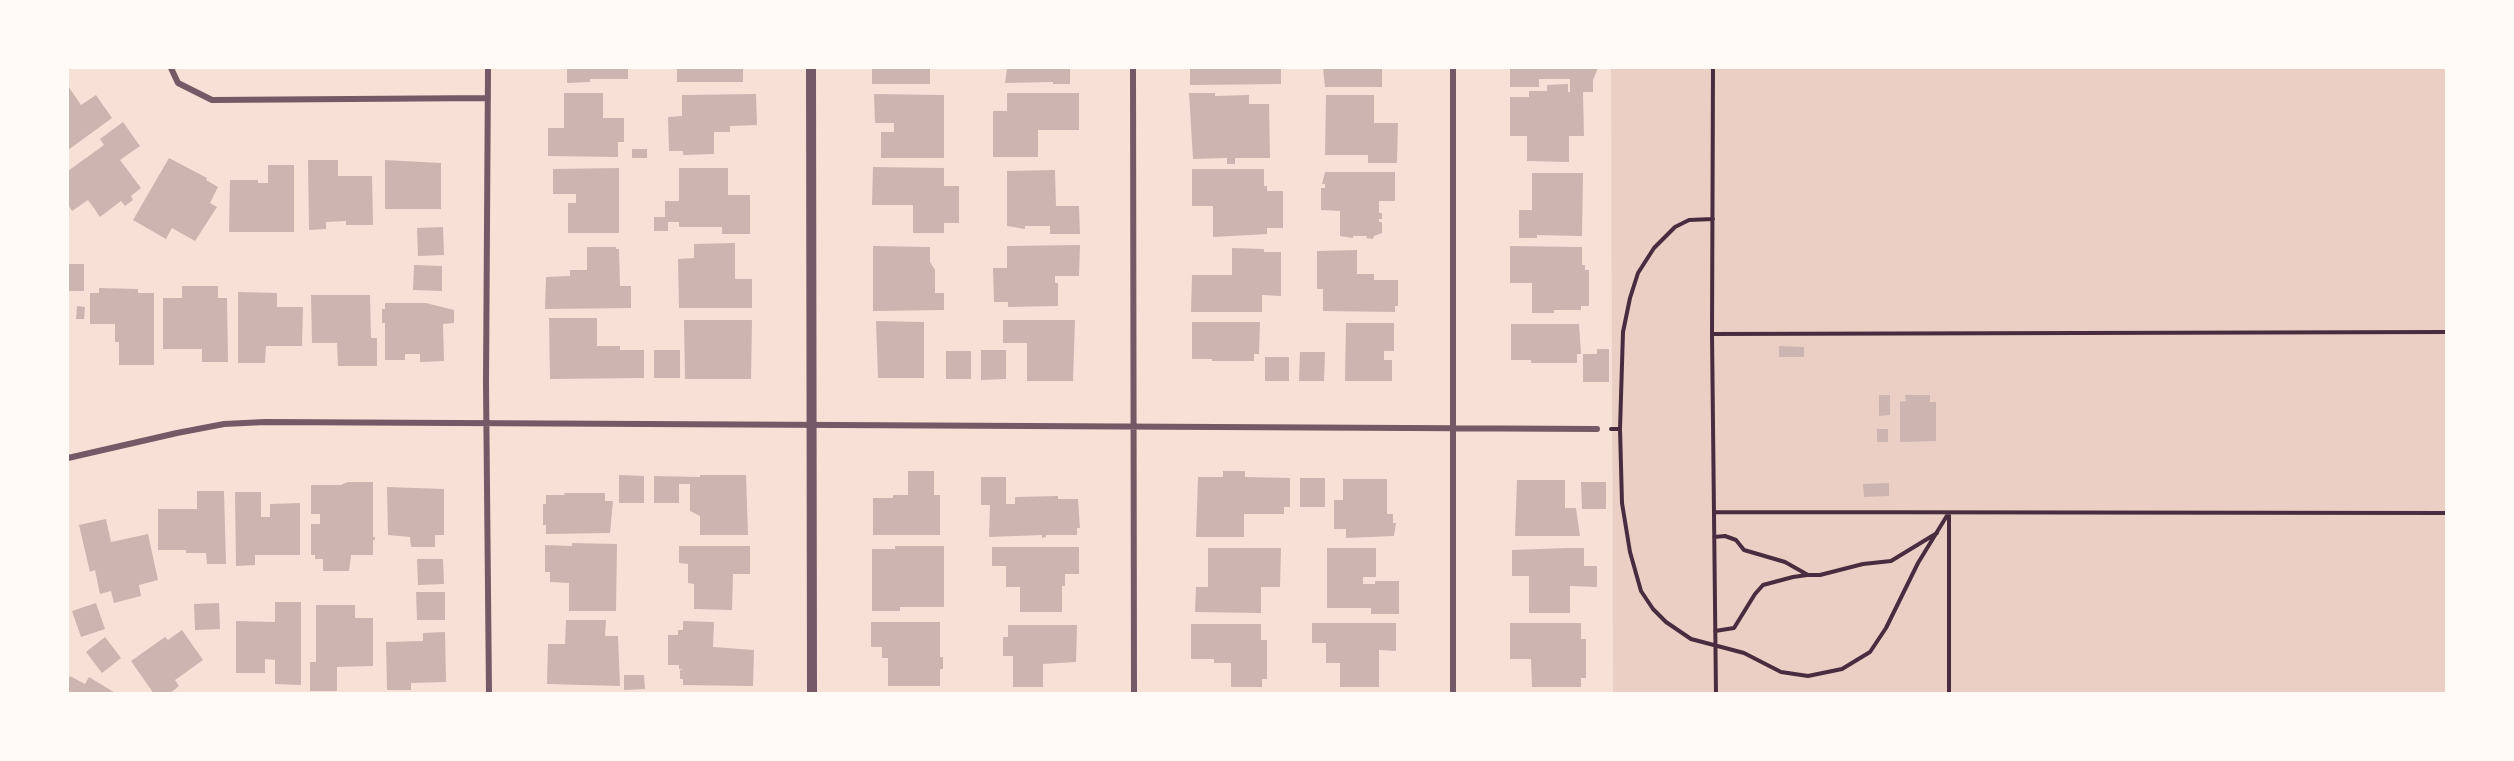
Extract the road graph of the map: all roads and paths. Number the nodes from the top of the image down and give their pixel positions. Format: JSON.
{"nodes":[{"id":1,"x":171,"y":68,"type":"edge"},
{"id":2,"x":488,"y":68,"type":"edge"},
{"id":3,"x":811,"y":68,"type":"edge"},
{"id":4,"x":1133,"y":68,"type":"edge"},
{"id":5,"x":1453,"y":68,"type":"edge"},
{"id":6,"x":1713,"y":68,"type":"edge"},
{"id":7,"x":488,"y":98,"type":"junction"},
{"id":8,"x":1713,"y":219,"type":"junction"},
{"id":9,"x":2446,"y":332,"type":"edge"},
{"id":10,"x":1712,"y":334,"type":"junction"},
{"id":11,"x":487,"y":422,"type":"junction"},
{"id":12,"x":812,"y":425,"type":"junction"},
{"id":13,"x":1132,"y":428,"type":"junction"},
{"id":14,"x":1454,"y":429,"type":"junction"},
{"id":15,"x":1597,"y":429,"type":"joint"},
{"id":16,"x":1620,"y":429,"type":"junction"},
{"id":17,"x":68,"y":458,"type":"edge"},
{"id":18,"x":1714,"y":512,"type":"junction"},
{"id":19,"x":2446,"y":513,"type":"edge"},
{"id":20,"x":1949,"y":514,"type":"junction"},
{"id":21,"x":1937,"y":533,"type":"junction"},
{"id":22,"x":1714,"y":537,"type":"junction"},
{"id":23,"x":1808,"y":575,"type":"junction"},
{"id":24,"x":1716,"y":631,"type":"junction"},
{"id":25,"x":1716,"y":645,"type":"junction"},
{"id":26,"x":489,"y":693,"type":"edge"},
{"id":27,"x":812,"y":693,"type":"edge"},
{"id":28,"x":1134,"y":693,"type":"edge"},
{"id":29,"x":1453,"y":693,"type":"edge"},
{"id":30,"x":1716,"y":693,"type":"edge"},
{"id":31,"x":1949,"y":693,"type":"edge"}],
"edges":[{"from":1,"to":7,"type":"street"},
{"from":2,"to":7,"type":"street"},
{"from":3,"to":12,"type":"street"},
{"from":4,"to":13,"type":"street"},
{"from":5,"to":14,"type":"street"},
{"from":6,"to":8,"type":"path"},
{"from":7,"to":11,"type":"street"},
{"from":8,"to":10,"type":"path"},
{"from":8,"to":16,"type":"path"},
{"from":9,"to":10,"type":"path"},
{"from":10,"to":18,"type":"path"},
{"from":11,"to":12,"type":"street"},
{"from":11,"to":17,"type":"street"},
{"from":11,"to":26,"type":"street"},
{"from":12,"to":13,"type":"street"},
{"from":12,"to":27,"type":"street"},
{"from":13,"to":14,"type":"street"},
{"from":13,"to":28,"type":"street"},
{"from":14,"to":15,"type":"street"},
{"from":14,"to":29,"type":"street"},
{"from":15,"to":16,"type":"path"},
{"from":16,"to":25,"type":"path"},
{"from":18,"to":20,"type":"path"},
{"from":18,"to":22,"type":"path"},
{"from":19,"to":20,"type":"path"},
{"from":20,"to":21,"type":"path"},
{"from":20,"to":31,"type":"path"},
{"from":21,"to":23,"type":"path"},
{"from":21,"to":25,"type":"path"},
{"from":22,"to":23,"type":"path"},
{"from":22,"to":24,"type":"path"},
{"from":23,"to":24,"type":"path"},
{"from":24,"to":25,"type":"path"},
{"from":25,"to":30,"type":"path"}]}
